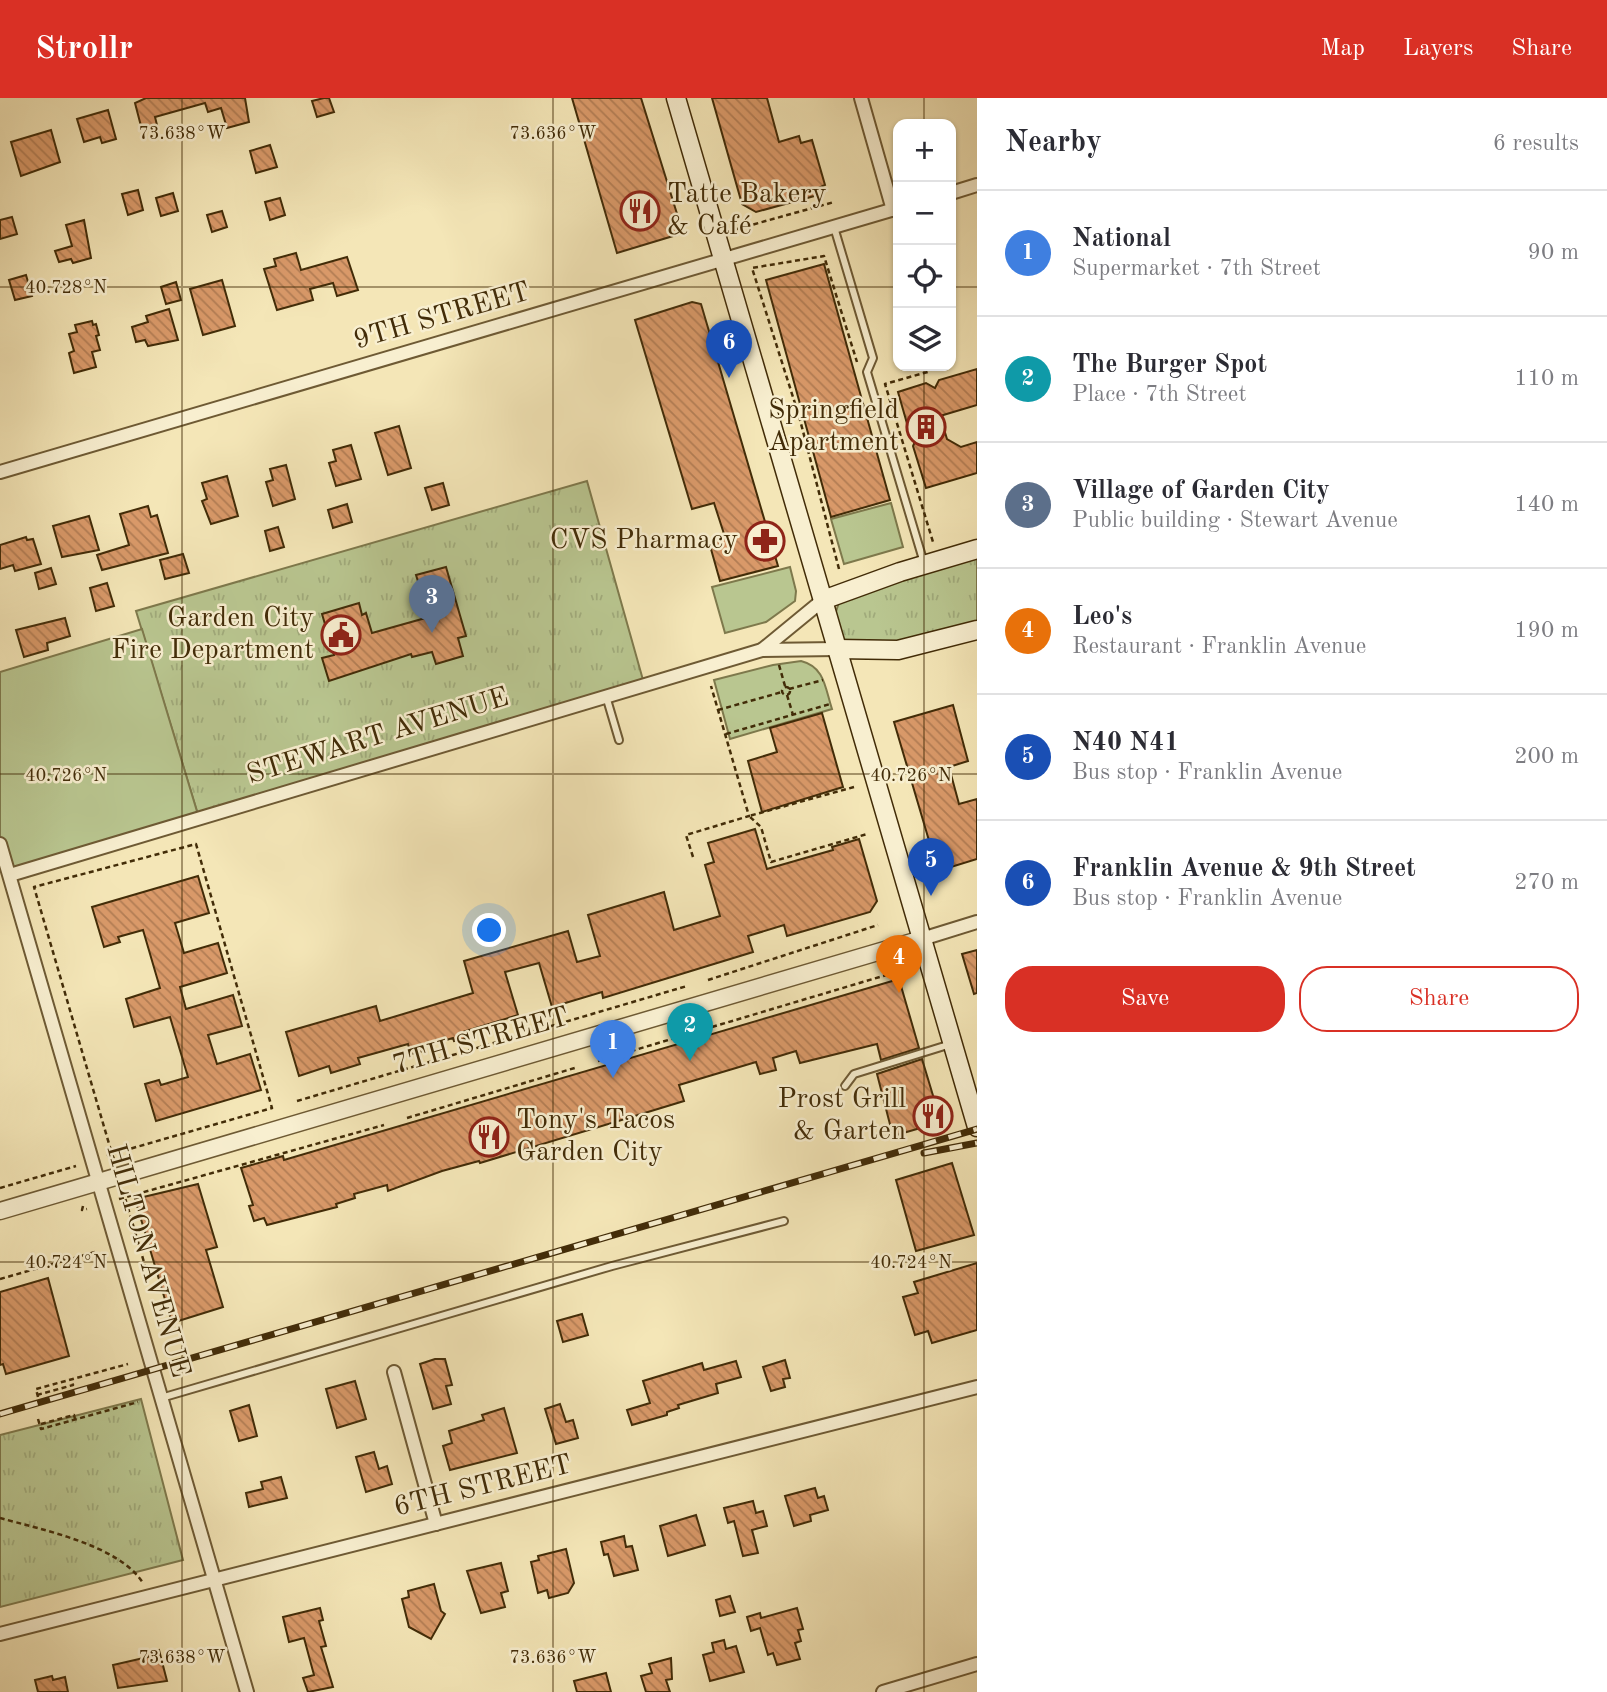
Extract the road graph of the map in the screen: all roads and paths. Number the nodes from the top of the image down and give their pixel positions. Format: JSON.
{"nodes":[{"id":1,"x":676,"y":98,"type":"edge"},
{"id":2,"x":861,"y":98,"type":"edge"},
{"id":3,"x":977,"y":185,"type":"edge"},
{"id":4,"x":956,"y":191,"type":"edge"},
{"id":5,"x":893,"y":199,"type":"edge"},
{"id":6,"x":834,"y":202,"type":"dead end"},
{"id":7,"x":893,"y":210,"type":"edge"},
{"id":8,"x":834,"y":227,"type":"junction"},
{"id":9,"x":737,"y":229,"type":"dead end"},
{"id":10,"x":723,"y":260,"type":"junction"},
{"id":11,"x":857,"y":362,"type":"dead end"},
{"id":12,"x":930,"y":371,"type":"edge"},
{"id":13,"x":0,"y":472,"type":"edge"},
{"id":14,"x":933,"y":542,"type":"dead end"},
{"id":15,"x":977,"y":549,"type":"edge"},
{"id":16,"x":924,"y":565,"type":"junction"},
{"id":17,"x":839,"y":569,"type":"dead end"},
{"id":18,"x":822,"y":600,"type":"junction"},
{"id":19,"x":977,"y":630,"type":"edge"},
{"id":20,"x":837,"y":649,"type":"junction"},
{"id":21,"x":762,"y":650,"type":"junction"},
{"id":22,"x":779,"y":666,"type":"dead end"},
{"id":23,"x":823,"y":680,"type":"dead end"},
{"id":24,"x":710,"y":686,"type":"dead end"},
{"id":25,"x":787,"y":688,"type":"junction"},
{"id":26,"x":782,"y":692,"type":"junction"},
{"id":27,"x":787,"y":695,"type":"junction"},
{"id":28,"x":606,"y":696,"type":"junction"},
{"id":29,"x":830,"y":704,"type":"dead end"},
{"id":30,"x":718,"y":710,"type":"junction"},
{"id":31,"x":793,"y":715,"type":"junction"},
{"id":32,"x":725,"y":734,"type":"junction"},
{"id":33,"x":619,"y":740,"type":"dead end"},
{"id":34,"x":854,"y":787,"type":"dead end"},
{"id":35,"x":749,"y":816,"type":"junction"},
{"id":36,"x":867,"y":834,"type":"dead end"},
{"id":37,"x":0,"y":844,"type":"edge"},
{"id":38,"x":692,"y":857,"type":"dead end"},
{"id":39,"x":9,"y":875,"type":"junction"},
{"id":40,"x":977,"y":922,"type":"edge"},
{"id":41,"x":878,"y":925,"type":"dead end"},
{"id":42,"x":922,"y":939,"type":"junction"},
{"id":43,"x":904,"y":970,"type":"dead end"},
{"id":44,"x":708,"y":980,"type":"dead end"},
{"id":45,"x":687,"y":986,"type":"dead end"},
{"id":46,"x":953,"y":1043,"type":"junction"},
{"id":47,"x":598,"y":1061,"type":"dead end"},
{"id":48,"x":578,"y":1067,"type":"dead end"},
{"id":49,"x":845,"y":1086,"type":"dead end"},
{"id":50,"x":297,"y":1101,"type":"dead end"},
{"id":51,"x":407,"y":1118,"type":"dead end"},
{"id":52,"x":384,"y":1125,"type":"dead end"},
{"id":53,"x":977,"y":1127,"type":"edge"},
{"id":54,"x":112,"y":1154,"type":"junction"},
{"id":55,"x":107,"y":1156,"type":"dead end"},
{"id":56,"x":114,"y":1159,"type":"dead end"},
{"id":57,"x":74,"y":1168,"type":"dead end"},
{"id":58,"x":99,"y":1182,"type":"junction"},
{"id":59,"x":0,"y":1188,"type":"edge"},
{"id":60,"x":123,"y":1190,"type":"dead end"},
{"id":61,"x":125,"y":1198,"type":"junction"},
{"id":62,"x":119,"y":1199,"type":"dead end"},
{"id":63,"x":83,"y":1206,"type":"dead end"},
{"id":64,"x":88,"y":1209,"type":"dead end"},
{"id":65,"x":0,"y":1211,"type":"edge"},
{"id":66,"x":784,"y":1222,"type":"dead end"},
{"id":67,"x":95,"y":1252,"type":"dead end"},
{"id":68,"x":146,"y":1269,"type":"dead end"},
{"id":69,"x":0,"y":1279,"type":"edge"},
{"id":70,"x":128,"y":1364,"type":"dead end"},
{"id":71,"x":394,"y":1372,"type":"dead end"},
{"id":72,"x":977,"y":1387,"type":"edge"},
{"id":73,"x":37,"y":1396,"type":"dead end"},
{"id":74,"x":161,"y":1398,"type":"junction"},
{"id":75,"x":138,"y":1402,"type":"dead end"},
{"id":76,"x":38,"y":1419,"type":"dead end"},
{"id":77,"x":0,"y":1518,"type":"edge"},
{"id":78,"x":436,"y":1524,"type":"junction"},
{"id":79,"x":215,"y":1580,"type":"junction"},
{"id":80,"x":151,"y":1596,"type":"junction"},
{"id":81,"x":0,"y":1634,"type":"edge"},
{"id":82,"x":977,"y":1664,"type":"edge"},
{"id":83,"x":247,"y":1692,"type":"edge"},
{"id":84,"x":883,"y":1692,"type":"edge"}],
"edges":[{"from":1,"to":10,"type":"main road"},
{"from":2,"to":5,"type":"street"},
{"from":3,"to":4,"type":"street"},
{"from":6,"to":9,"type":"path"},
{"from":7,"to":8,"type":"street","name":"9TH STREET"},
{"from":8,"to":10,"type":"street","name":"9TH STREET"},
{"from":8,"to":16,"type":"lane"},
{"from":10,"to":13,"type":"street","name":"9TH STREET"},
{"from":10,"to":18,"type":"main road"},
{"from":11,"to":17,"type":"path"},
{"from":12,"to":14,"type":"path"},
{"from":15,"to":16,"type":"main road","name":"STEWART AVENUE"},
{"from":16,"to":18,"type":"main road","name":"STEWART AVENUE"},
{"from":18,"to":20,"type":"main road"},
{"from":18,"to":21,"type":"street","name":"STEWART AVENUE"},
{"from":19,"to":20,"type":"main road","name":"STEWART AVENUE"},
{"from":20,"to":21,"type":"street","name":"STEWART AVENUE"},
{"from":20,"to":42,"type":"main road"},
{"from":21,"to":28,"type":"street","name":"STEWART AVENUE"},
{"from":22,"to":25,"type":"path"},
{"from":23,"to":25,"type":"path"},
{"from":24,"to":30,"type":"path"},
{"from":25,"to":26,"type":"path"},
{"from":25,"to":27,"type":"path"},
{"from":26,"to":27,"type":"path"},
{"from":26,"to":30,"type":"path"},
{"from":27,"to":31,"type":"path"},
{"from":28,"to":33,"type":"lane"},
{"from":28,"to":39,"type":"street","name":"STEWART AVENUE"},
{"from":29,"to":31,"type":"path"},
{"from":30,"to":32,"type":"path"},
{"from":31,"to":32,"type":"path"},
{"from":32,"to":35,"type":"path"},
{"from":34,"to":35,"type":"path"},
{"from":35,"to":36,"type":"path"},
{"from":35,"to":38,"type":"path"},
{"from":37,"to":39,"type":"street","name":"HILTON AVENUE"},
{"from":39,"to":58,"type":"street","name":"HILTON AVENUE"},
{"from":40,"to":42,"type":"street","name":"7TH STREET"},
{"from":41,"to":44,"type":"path"},
{"from":42,"to":46,"type":"main road"},
{"from":42,"to":58,"type":"street","name":"7TH STREET"},
{"from":43,"to":47,"type":"path"},
{"from":45,"to":50,"type":"path"},
{"from":46,"to":49,"type":"lane"},
{"from":46,"to":53,"type":"main road"},
{"from":48,"to":51,"type":"path"},
{"from":52,"to":61,"type":"path"},
{"from":54,"to":54,"type":"path"},
{"from":54,"to":55,"type":"path"},
{"from":54,"to":56,"type":"path"},
{"from":57,"to":59,"type":"path"},
{"from":58,"to":65,"type":"street","name":"7TH STREET"},
{"from":58,"to":74,"type":"street","name":"HILTON AVENUE"},
{"from":60,"to":61,"type":"path"},
{"from":61,"to":62,"type":"path"},
{"from":61,"to":68,"type":"path"},
{"from":63,"to":64,"type":"path"},
{"from":66,"to":74,"type":"lane"},
{"from":67,"to":69,"type":"path"},
{"from":70,"to":73,"type":"path"},
{"from":71,"to":78,"type":"street"},
{"from":72,"to":78,"type":"street","name":"6TH STREET"},
{"from":74,"to":79,"type":"street","name":"HILTON AVENUE"},
{"from":75,"to":76,"type":"path"},
{"from":77,"to":80,"type":"path"},
{"from":78,"to":79,"type":"street","name":"6TH STREET"},
{"from":79,"to":80,"type":"street","name":"6TH STREET"},
{"from":79,"to":83,"type":"street","name":"HILTON AVENUE"},
{"from":80,"to":81,"type":"street","name":"6TH STREET"},
{"from":82,"to":84,"type":"street"}]}
